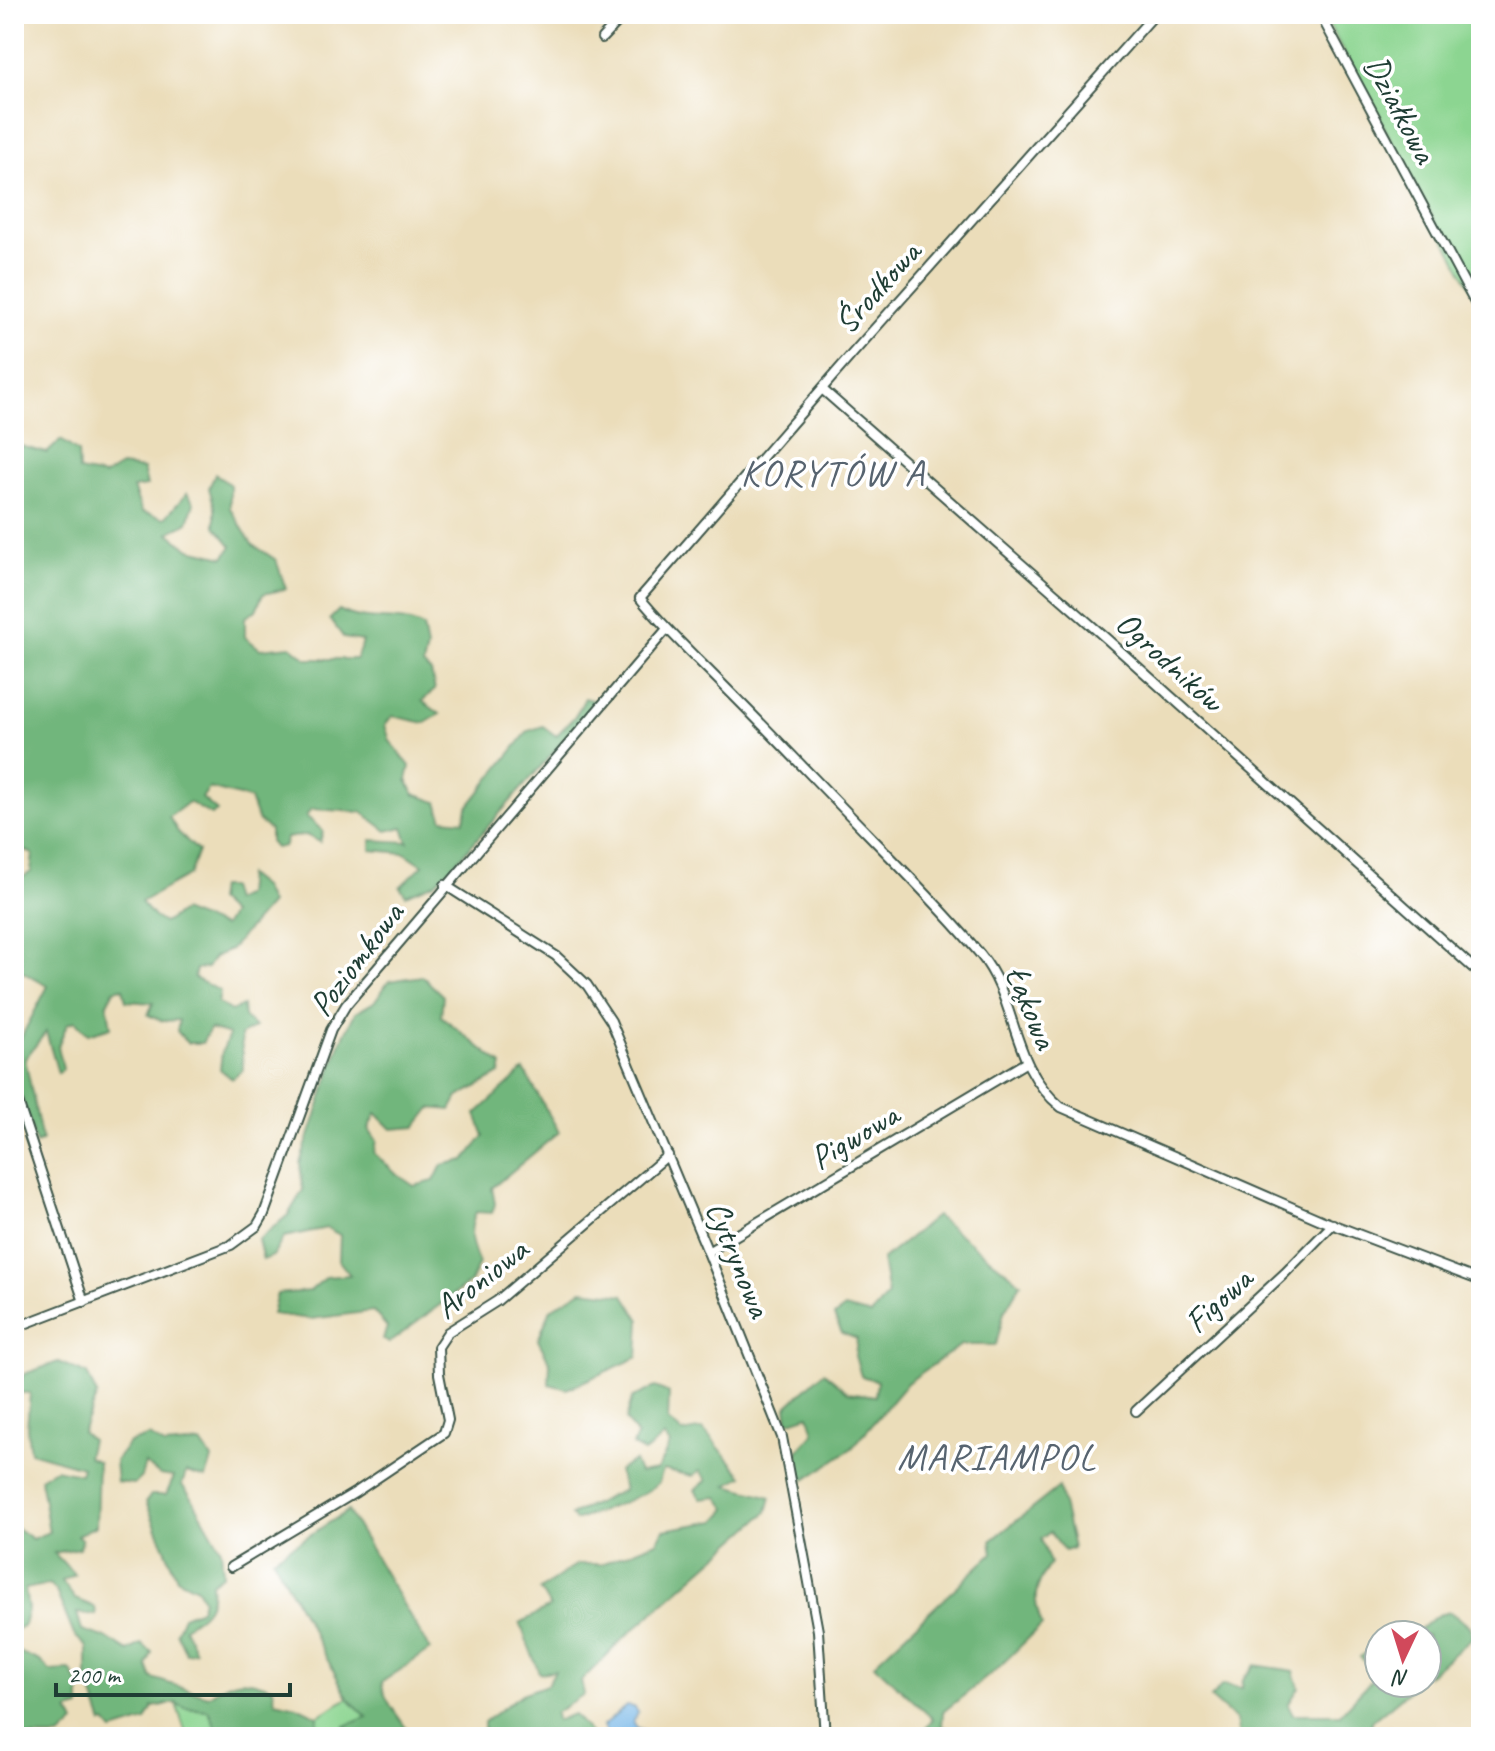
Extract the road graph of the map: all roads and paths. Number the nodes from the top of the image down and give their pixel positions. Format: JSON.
{"nodes":[{"id":1,"x":625,"y":14,"type":"edge"},
{"id":2,"x":1155,"y":14,"type":"edge"},
{"id":3,"x":1320,"y":14,"type":"edge"},
{"id":4,"x":602,"y":38,"type":"dead end"},
{"id":5,"x":1481,"y":314,"type":"edge"},
{"id":6,"x":822,"y":389,"type":"junction"},
{"id":7,"x":640,"y":598,"type":"joint"},
{"id":8,"x":666,"y":630,"type":"junction"},
{"id":9,"x":445,"y":885,"type":"junction"},
{"id":10,"x":1481,"y":975,"type":"edge"},
{"id":11,"x":19,"y":1016,"type":"dead end"},
{"id":12,"x":14,"y":1026,"type":"edge"},
{"id":13,"x":1025,"y":1063,"type":"junction"},
{"id":14,"x":14,"y":1090,"type":"edge"},
{"id":15,"x":668,"y":1155,"type":"junction"},
{"id":16,"x":1333,"y":1224,"type":"junction"},
{"id":17,"x":708,"y":1252,"type":"junction"},
{"id":18,"x":1481,"y":1281,"type":"edge"},
{"id":19,"x":84,"y":1302,"type":"junction"},
{"id":20,"x":14,"y":1328,"type":"edge"},
{"id":21,"x":1136,"y":1411,"type":"dead end"},
{"id":22,"x":231,"y":1567,"type":"dead end"},
{"id":23,"x":825,"y":1737,"type":"edge"}],
"edges":[{"from":1,"to":4,"type":"street"},
{"from":2,"to":6,"type":"street","name":"Środkowa"},
{"from":3,"to":5,"type":"street","name":"Działkowa"},
{"from":6,"to":7,"type":"street","name":"Środkowa"},
{"from":6,"to":10,"type":"street","name":"Ogrodników"},
{"from":7,"to":8,"type":"street","name":"Łąkowa"},
{"from":8,"to":9,"type":"street","name":"Poziomkowa"},
{"from":8,"to":13,"type":"street","name":"Łąkowa"},
{"from":9,"to":15,"type":"street","name":"Cytrynowa"},
{"from":9,"to":19,"type":"street","name":"Poziomkowa"},
{"from":11,"to":12,"type":"street"},
{"from":13,"to":16,"type":"street","name":"Łąkowa"},
{"from":13,"to":17,"type":"street","name":"Pigwowa"},
{"from":14,"to":19,"type":"street"},
{"from":15,"to":17,"type":"street","name":"Cytrynowa"},
{"from":15,"to":22,"type":"street","name":"Aroniowa"},
{"from":16,"to":18,"type":"street","name":"Łąkowa"},
{"from":16,"to":21,"type":"street","name":"Figowa"},
{"from":17,"to":23,"type":"street","name":"Cytrynowa"},
{"from":19,"to":20,"type":"street","name":"Poziomkowa"}]}
